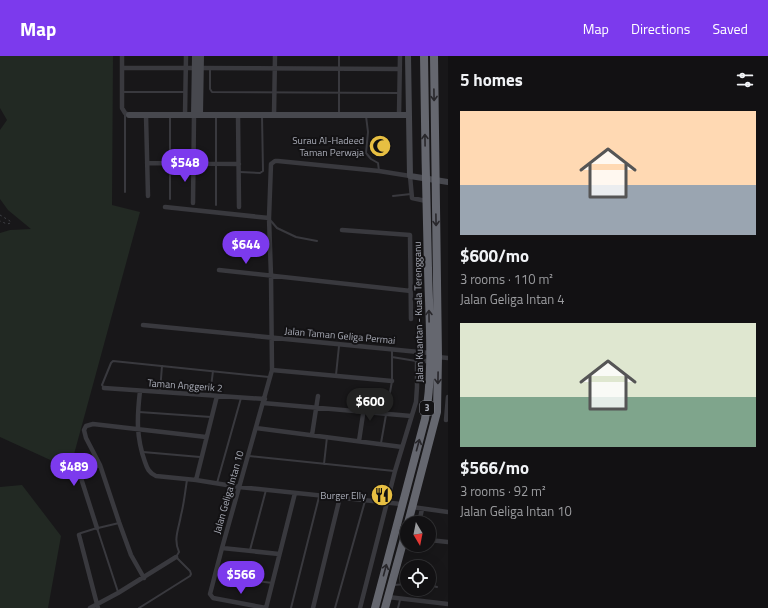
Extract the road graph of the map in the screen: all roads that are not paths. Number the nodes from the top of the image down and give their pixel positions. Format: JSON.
{"nodes":[{"id":1,"x":122,"y":56,"type":"edge"},
{"id":2,"x":186,"y":56,"type":"edge"},
{"id":3,"x":195,"y":56,"type":"edge"},
{"id":4,"x":200,"y":56,"type":"edge"},
{"id":5,"x":275,"y":56,"type":"edge"},
{"id":6,"x":339,"y":56,"type":"edge"},
{"id":7,"x":400,"y":56,"type":"edge"},
{"id":8,"x":408,"y":56,"type":"edge"},
{"id":9,"x":424,"y":56,"type":"edge"},
{"id":10,"x":434,"y":56,"type":"edge"},
{"id":11,"x":122,"y":68,"type":"junction"},
{"id":12,"x":186,"y":68,"type":"junction"},
{"id":13,"x":198,"y":68,"type":"junction"},
{"id":14,"x":210,"y":68,"type":"junction"},
{"id":15,"x":274,"y":69,"type":"junction"},
{"id":16,"x":339,"y":69,"type":"junction"},
{"id":17,"x":400,"y":69,"type":"junction"},
{"id":18,"x":122,"y":92,"type":"junction"},
{"id":19,"x":185,"y":92,"type":"junction"},
{"id":20,"x":274,"y":92,"type":"junction"},
{"id":21,"x":339,"y":93,"type":"junction"},
{"id":22,"x":400,"y":93,"type":"junction"},
{"id":23,"x":127,"y":114,"type":"junction"},
{"id":24,"x":146,"y":115,"type":"junction"},
{"id":25,"x":170,"y":115,"type":"junction"},
{"id":26,"x":185,"y":115,"type":"junction"},
{"id":27,"x":197,"y":115,"type":"junction"},
{"id":28,"x":216,"y":115,"type":"junction"},
{"id":29,"x":238,"y":115,"type":"junction"},
{"id":30,"x":262,"y":115,"type":"junction"},
{"id":31,"x":274,"y":115,"type":"junction"},
{"id":32,"x":339,"y":115,"type":"junction"},
{"id":33,"x":366,"y":115,"type":"junction"},
{"id":34,"x":399,"y":115,"type":"junction"},
{"id":35,"x":408,"y":115,"type":"junction"},
{"id":36,"x":147,"y":163,"type":"junction"},
{"id":37,"x":170,"y":163,"type":"junction"},
{"id":38,"x":194,"y":164,"type":"junction"},
{"id":39,"x":216,"y":164,"type":"junction"},
{"id":40,"x":238,"y":164,"type":"junction"},
{"id":41,"x":379,"y":171,"type":"junction"},
{"id":42,"x":239,"y":172,"type":"junction"},
{"id":43,"x":410,"y":176,"type":"junction"},
{"id":44,"x":426,"y":179,"type":"junction"},
{"id":45,"x":435,"y":181,"type":"junction"},
{"id":46,"x":448,"y":182,"type":"edge"},
{"id":47,"x":125,"y":192,"type":"dead end"},
{"id":48,"x":411,"y":194,"type":"junction"},
{"id":49,"x":148,"y":196,"type":"dead end"},
{"id":50,"x":393,"y":196,"type":"dead end"},
{"id":51,"x":170,"y":199,"type":"dead end"},
{"id":52,"x":426,"y":201,"type":"junction"},
{"id":53,"x":193,"y":203,"type":"dead end"},
{"id":54,"x":216,"y":205,"type":"dead end"},
{"id":55,"x":165,"y":207,"type":"dead end"},
{"id":56,"x":239,"y":207,"type":"dead end"},
{"id":57,"x":269,"y":218,"type":"junction"},
{"id":58,"x":342,"y":230,"type":"dead end"},
{"id":59,"x":317,"y":241,"type":"dead end"},
{"id":60,"x":219,"y":270,"type":"dead end"},
{"id":61,"x":271,"y":276,"type":"junction"},
{"id":62,"x":411,"y":292,"type":"junction"},
{"id":63,"x":411,"y":319,"type":"dead end"},
{"id":64,"x":143,"y":325,"type":"dead end"},
{"id":65,"x":272,"y":338,"type":"junction"},
{"id":66,"x":340,"y":344,"type":"junction"},
{"id":67,"x":392,"y":349,"type":"junction"},
{"id":68,"x":429,"y":353,"type":"junction"},
{"id":69,"x":392,"y":357,"type":"junction"},
{"id":70,"x":438,"y":357,"type":"junction"},
{"id":71,"x":448,"y":358,"type":"edge"},
{"id":72,"x":417,"y":361,"type":"junction"},
{"id":73,"x":430,"y":361,"type":"junction"},
{"id":74,"x":162,"y":366,"type":"junction"},
{"id":75,"x":272,"y":370,"type":"junction"},
{"id":76,"x":213,"y":371,"type":"junction"},
{"id":77,"x":336,"y":376,"type":"junction"},
{"id":78,"x":271,"y":377,"type":"junction"},
{"id":79,"x":392,"y":382,"type":"junction"},
{"id":80,"x":104,"y":388,"type":"joint"},
{"id":81,"x":140,"y":391,"type":"junction"},
{"id":82,"x":160,"y":392,"type":"junction"},
{"id":83,"x":210,"y":396,"type":"junction"},
{"id":84,"x":217,"y":396,"type":"junction"},
{"id":85,"x":318,"y":396,"type":"dead end"},
{"id":86,"x":448,"y":397,"type":"edge"},
{"id":87,"x":241,"y":398,"type":"junction"},
{"id":88,"x":264,"y":401,"type":"junction"},
{"id":89,"x":365,"y":401,"type":"dead end"},
{"id":90,"x":316,"y":408,"type":"junction"},
{"id":91,"x":364,"y":411,"type":"junction"},
{"id":92,"x":137,"y":412,"type":"junction"},
{"id":93,"x":387,"y":413,"type":"junction"},
{"id":94,"x":411,"y":416,"type":"junction"},
{"id":95,"x":212,"y":417,"type":"junction"},
{"id":96,"x":446,"y":420,"type":"dead end"},
{"id":97,"x":256,"y":428,"type":"junction"},
{"id":98,"x":137,"y":430,"type":"junction"},
{"id":99,"x":312,"y":435,"type":"junction"},
{"id":100,"x":206,"y":437,"type":"junction"},
{"id":101,"x":327,"y":437,"type":"junction"},
{"id":102,"x":359,"y":441,"type":"junction"},
{"id":103,"x":381,"y":444,"type":"junction"},
{"id":104,"x":402,"y":447,"type":"junction"},
{"id":105,"x":142,"y":452,"type":"junction"},
{"id":106,"x":248,"y":456,"type":"junction"},
{"id":107,"x":202,"y":457,"type":"junction"},
{"id":108,"x":324,"y":464,"type":"junction"},
{"id":109,"x":100,"y":465,"type":"junction"},
{"id":110,"x":395,"y":471,"type":"junction"},
{"id":111,"x":187,"y":479,"type":"junction"},
{"id":112,"x":196,"y":480,"type":"junction"},
{"id":113,"x":217,"y":483,"type":"junction"},
{"id":114,"x":239,"y":487,"type":"junction"},
{"id":115,"x":266,"y":490,"type":"junction"},
{"id":116,"x":295,"y":493,"type":"junction"},
{"id":117,"x":320,"y":495,"type":"junction"},
{"id":118,"x":340,"y":497,"type":"junction"},
{"id":119,"x":365,"y":500,"type":"junction"},
{"id":120,"x":387,"y":502,"type":"junction"},
{"id":121,"x":402,"y":504,"type":"junction"},
{"id":122,"x":412,"y":507,"type":"junction"},
{"id":123,"x":422,"y":509,"type":"junction"},
{"id":124,"x":448,"y":512,"type":"edge"},
{"id":125,"x":410,"y":516,"type":"edge"},
{"id":126,"x":420,"y":516,"type":"edge"},
{"id":127,"x":119,"y":522,"type":"junction"},
{"id":128,"x":97,"y":528,"type":"junction"},
{"id":129,"x":79,"y":535,"type":"joint"},
{"id":130,"x":436,"y":541,"type":"edge"},
{"id":131,"x":448,"y":542,"type":"edge"},
{"id":132,"x":222,"y":548,"type":"junction"},
{"id":133,"x":250,"y":551,"type":"junction"},
{"id":134,"x":401,"y":552,"type":"edge"},
{"id":135,"x":279,"y":554,"type":"junction"},
{"id":136,"x":176,"y":557,"type":"junction"},
{"id":137,"x":215,"y":575,"type":"junction"},
{"id":138,"x":144,"y":578,"type":"junction"},
{"id":139,"x":272,"y":583,"type":"junction"},
{"id":140,"x":400,"y":584,"type":"edge"},
{"id":141,"x":392,"y":585,"type":"junction"},
{"id":142,"x":118,"y":593,"type":"junction"},
{"id":143,"x":388,"y":597,"type":"junction"},
{"id":144,"x":400,"y":598,"type":"junction"},
{"id":145,"x":448,"y":604,"type":"edge"},
{"id":146,"x":98,"y":606,"type":"edge"},
{"id":147,"x":90,"y":608,"type":"edge"},
{"id":148,"x":139,"y":608,"type":"edge"},
{"id":149,"x":266,"y":608,"type":"edge"},
{"id":150,"x":291,"y":608,"type":"edge"},
{"id":151,"x":313,"y":608,"type":"edge"},
{"id":152,"x":335,"y":608,"type":"edge"},
{"id":153,"x":360,"y":608,"type":"edge"},
{"id":154,"x":375,"y":608,"type":"edge"},
{"id":155,"x":385,"y":608,"type":"edge"},
{"id":156,"x":398,"y":608,"type":"edge"}],
"edges":[{"from":1,"to":11,"type":"street"},
{"from":2,"to":12,"type":"street"},
{"from":3,"to":13,"type":"street"},
{"from":4,"to":13,"type":"street"},
{"from":5,"to":15,"type":"street"},
{"from":6,"to":16,"type":"lane"},
{"from":7,"to":17,"type":"street"},
{"from":8,"to":35,"type":"street"},
{"from":44,"to":9,"type":"highway","name":"Jalan Kuantan - Kuala Terengganu","number":"3","one_way":true},
{"from":10,"to":45,"type":"highway","name":"Jalan Kuantan - Kuala Terengganu","number":"3","one_way":true},
{"from":11,"to":12,"type":"street"},
{"from":11,"to":18,"type":"street"},
{"from":12,"to":13,"type":"street"},
{"from":12,"to":19,"type":"street"},
{"from":13,"to":14,"type":"street"},
{"from":13,"to":27,"type":"street"},
{"from":14,"to":15,"type":"street"},
{"from":14,"to":20,"type":"lane"},
{"from":15,"to":16,"type":"street"},
{"from":15,"to":20,"type":"street"},
{"from":16,"to":17,"type":"street"},
{"from":16,"to":21,"type":"lane"},
{"from":17,"to":22,"type":"street"},
{"from":18,"to":19,"type":"lane"},
{"from":18,"to":23,"type":"street"},
{"from":19,"to":26,"type":"street"},
{"from":20,"to":21,"type":"lane"},
{"from":20,"to":31,"type":"street"},
{"from":21,"to":22,"type":"lane"},
{"from":21,"to":32,"type":"lane"},
{"from":22,"to":34,"type":"street"},
{"from":23,"to":24,"type":"street"},
{"from":23,"to":47,"type":"lane"},
{"from":24,"to":25,"type":"street"},
{"from":24,"to":36,"type":"street"},
{"from":25,"to":26,"type":"street"},
{"from":25,"to":37,"type":"lane"},
{"from":26,"to":27,"type":"street"},
{"from":27,"to":28,"type":"street"},
{"from":27,"to":38,"type":"street"},
{"from":28,"to":29,"type":"street"},
{"from":28,"to":39,"type":"lane"},
{"from":29,"to":30,"type":"street"},
{"from":29,"to":40,"type":"street"},
{"from":30,"to":31,"type":"street"},
{"from":30,"to":42,"type":"lane"},
{"from":31,"to":32,"type":"street"},
{"from":32,"to":33,"type":"street"},
{"from":33,"to":34,"type":"street"},
{"from":33,"to":41,"type":"lane"},
{"from":34,"to":35,"type":"street"},
{"from":35,"to":43,"type":"street"},
{"from":36,"to":37,"type":"street"},
{"from":36,"to":49,"type":"street"},
{"from":37,"to":38,"type":"street"},
{"from":37,"to":51,"type":"lane"},
{"from":38,"to":39,"type":"street"},
{"from":38,"to":53,"type":"street"},
{"from":39,"to":40,"type":"street"},
{"from":39,"to":54,"type":"lane"},
{"from":40,"to":42,"type":"street"},
{"from":41,"to":43,"type":"street"},
{"from":41,"to":57,"type":"street","name":"Jalan Geliga Intan 10"},
{"from":42,"to":56,"type":"street"},
{"from":43,"to":44,"type":"street"},
{"from":43,"to":48,"type":"street"},
{"from":44,"to":45,"type":"street"},
{"from":44,"to":52,"type":"highway","name":"Jalan Kuantan - Kuala Terengganu","number":"3"},
{"from":45,"to":46,"type":"street"},
{"from":45,"to":70,"type":"highway","name":"Jalan Kuantan - Kuala Terengganu","number":"3","one_way":true},
{"from":48,"to":50,"type":"lane"},
{"from":48,"to":52,"type":"street"},
{"from":68,"to":52,"type":"highway","name":"Jalan Kuantan - Kuala Terengganu","number":"3","one_way":true},
{"from":55,"to":57,"type":"street"},
{"from":57,"to":59,"type":"lane"},
{"from":57,"to":61,"type":"street","name":"Jalan Geliga Intan 10"},
{"from":58,"to":62,"type":"street"},
{"from":60,"to":61,"type":"street"},
{"from":61,"to":62,"type":"street"},
{"from":61,"to":65,"type":"street","name":"Jalan Geliga Intan 10"},
{"from":62,"to":63,"type":"street"},
{"from":64,"to":65,"type":"street","name":"Jalan Taman Geliga Permai"},
{"from":65,"to":66,"type":"street","name":"Jalan Taman Geliga Permai"},
{"from":65,"to":75,"type":"street","name":"Jalan Geliga Intan 10"},
{"from":66,"to":67,"type":"street","name":"Jalan Taman Geliga Permai"},
{"from":66,"to":77,"type":"lane"},
{"from":67,"to":68,"type":"street","name":"Jalan Taman Geliga Permai"},
{"from":67,"to":69,"type":"lane"},
{"from":68,"to":73,"type":"highway","name":"Jalan Kuantan - Kuala Terengganu","number":"3"},
{"from":69,"to":72,"type":"lane"},
{"from":69,"to":79,"type":"lane"},
{"from":70,"to":71,"type":"street"},
{"from":70,"to":122,"type":"highway","name":"Jalan Kuantan - Kuala Terengganu","number":"3","one_way":true},
{"from":72,"to":73,"type":"street"},
{"from":72,"to":94,"type":"street"},
{"from":121,"to":73,"type":"highway","name":"Jalan Kuantan - Kuala Terengganu","number":"3","one_way":true},
{"from":74,"to":76,"type":"lane"},
{"from":74,"to":80,"type":"lane"},
{"from":74,"to":82,"type":"lane"},
{"from":75,"to":77,"type":"street"},
{"from":75,"to":78,"type":"street","name":"Jalan Geliga Intan 10"},
{"from":76,"to":78,"type":"lane"},
{"from":76,"to":83,"type":"lane"},
{"from":77,"to":79,"type":"street"},
{"from":78,"to":88,"type":"street","name":"Jalan Geliga Intan 10"},
{"from":79,"to":93,"type":"lane"},
{"from":80,"to":81,"type":"street","name":"Taman Anggerik 2"},
{"from":81,"to":82,"type":"street","name":"Taman Anggerik 2"},
{"from":81,"to":92,"type":"street"},
{"from":82,"to":83,"type":"street","name":"Taman Anggerik 2"},
{"from":83,"to":84,"type":"street","name":"Taman Anggerik 2"},
{"from":84,"to":87,"type":"street","name":"Taman Anggerik 2"},
{"from":84,"to":95,"type":"street"},
{"from":85,"to":90,"type":"street"},
{"from":86,"to":96,"type":"street"},
{"from":87,"to":88,"type":"street","name":"Taman Anggerik 2"},
{"from":87,"to":113,"type":"lane"},
{"from":88,"to":90,"type":"street","name":"Taman Anggerik 2"},
{"from":88,"to":97,"type":"street","name":"Jalan Geliga Intan 10"},
{"from":89,"to":91,"type":"street"},
{"from":90,"to":91,"type":"street","name":"Taman Anggerik 2"},
{"from":90,"to":99,"type":"street"},
{"from":91,"to":93,"type":"street","name":"Taman Anggerik 2"},
{"from":91,"to":102,"type":"street"},
{"from":92,"to":95,"type":"lane"},
{"from":92,"to":98,"type":"street"},
{"from":93,"to":94,"type":"street","name":"Taman Anggerik 2"},
{"from":93,"to":103,"type":"lane"},
{"from":94,"to":104,"type":"street"},
{"from":95,"to":100,"type":"street"},
{"from":97,"to":99,"type":"street"},
{"from":97,"to":106,"type":"street","name":"Jalan Geliga Intan 10"},
{"from":98,"to":100,"type":"street"},
{"from":98,"to":105,"type":"street"},
{"from":98,"to":109,"type":"street"},
{"from":99,"to":101,"type":"street"},
{"from":100,"to":107,"type":"street"},
{"from":101,"to":102,"type":"street"},
{"from":101,"to":108,"type":"lane"},
{"from":102,"to":103,"type":"street"},
{"from":103,"to":104,"type":"street"},
{"from":104,"to":110,"type":"street"},
{"from":105,"to":107,"type":"lane"},
{"from":105,"to":111,"type":"street"},
{"from":106,"to":108,"type":"lane"},
{"from":106,"to":114,"type":"street","name":"Jalan Geliga Intan 10"},
{"from":107,"to":112,"type":"street"},
{"from":108,"to":110,"type":"lane"},
{"from":109,"to":127,"type":"street"},
{"from":109,"to":128,"type":"street"},
{"from":110,"to":120,"type":"street"},
{"from":111,"to":112,"type":"street"},
{"from":111,"to":136,"type":"lane"},
{"from":112,"to":113,"type":"street"},
{"from":113,"to":114,"type":"street"},
{"from":114,"to":115,"type":"street"},
{"from":114,"to":132,"type":"street","name":"Jalan Geliga Intan 10"},
{"from":115,"to":116,"type":"street"},
{"from":115,"to":133,"type":"lane"},
{"from":116,"to":117,"type":"street"},
{"from":116,"to":135,"type":"street"},
{"from":117,"to":118,"type":"street"},
{"from":117,"to":150,"type":"lane"},
{"from":118,"to":119,"type":"street"},
{"from":118,"to":151,"type":"street"},
{"from":119,"to":120,"type":"street"},
{"from":119,"to":152,"type":"lane"},
{"from":120,"to":121,"type":"street"},
{"from":120,"to":153,"type":"street"},
{"from":154,"to":121,"type":"highway","name":"Jalan Kuantan - Kuala Terengganu","number":"3","one_way":true},
{"from":122,"to":123,"type":"street"},
{"from":122,"to":125,"type":"highway","name":"Jalan Kuantan - Kuala Terengganu","number":"3"},
{"from":123,"to":124,"type":"street"},
{"from":123,"to":126,"type":"street"},
{"from":127,"to":128,"type":"lane"},
{"from":127,"to":138,"type":"street"},
{"from":128,"to":129,"type":"lane"},
{"from":128,"to":142,"type":"lane"},
{"from":129,"to":146,"type":"street"},
{"from":130,"to":131,"type":"street"},
{"from":132,"to":133,"type":"street"},
{"from":132,"to":137,"type":"street","name":"Jalan Geliga Intan 10"},
{"from":133,"to":135,"type":"street"},
{"from":134,"to":141,"type":"highway"},
{"from":135,"to":139,"type":"street"},
{"from":136,"to":138,"type":"street"},
{"from":136,"to":148,"type":"lane"},
{"from":137,"to":139,"type":"lane"},
{"from":137,"to":149,"type":"street","name":"Jalan Geliga Intan 10"},
{"from":138,"to":142,"type":"street"},
{"from":139,"to":149,"type":"street"},
{"from":140,"to":141,"type":"lane"},
{"from":141,"to":143,"type":"highway"},
{"from":142,"to":146,"type":"street"},
{"from":143,"to":144,"type":"street"},
{"from":143,"to":155,"type":"highway"},
{"from":144,"to":145,"type":"street"},
{"from":144,"to":156,"type":"lane"},
{"from":146,"to":147,"type":"street"}]}
